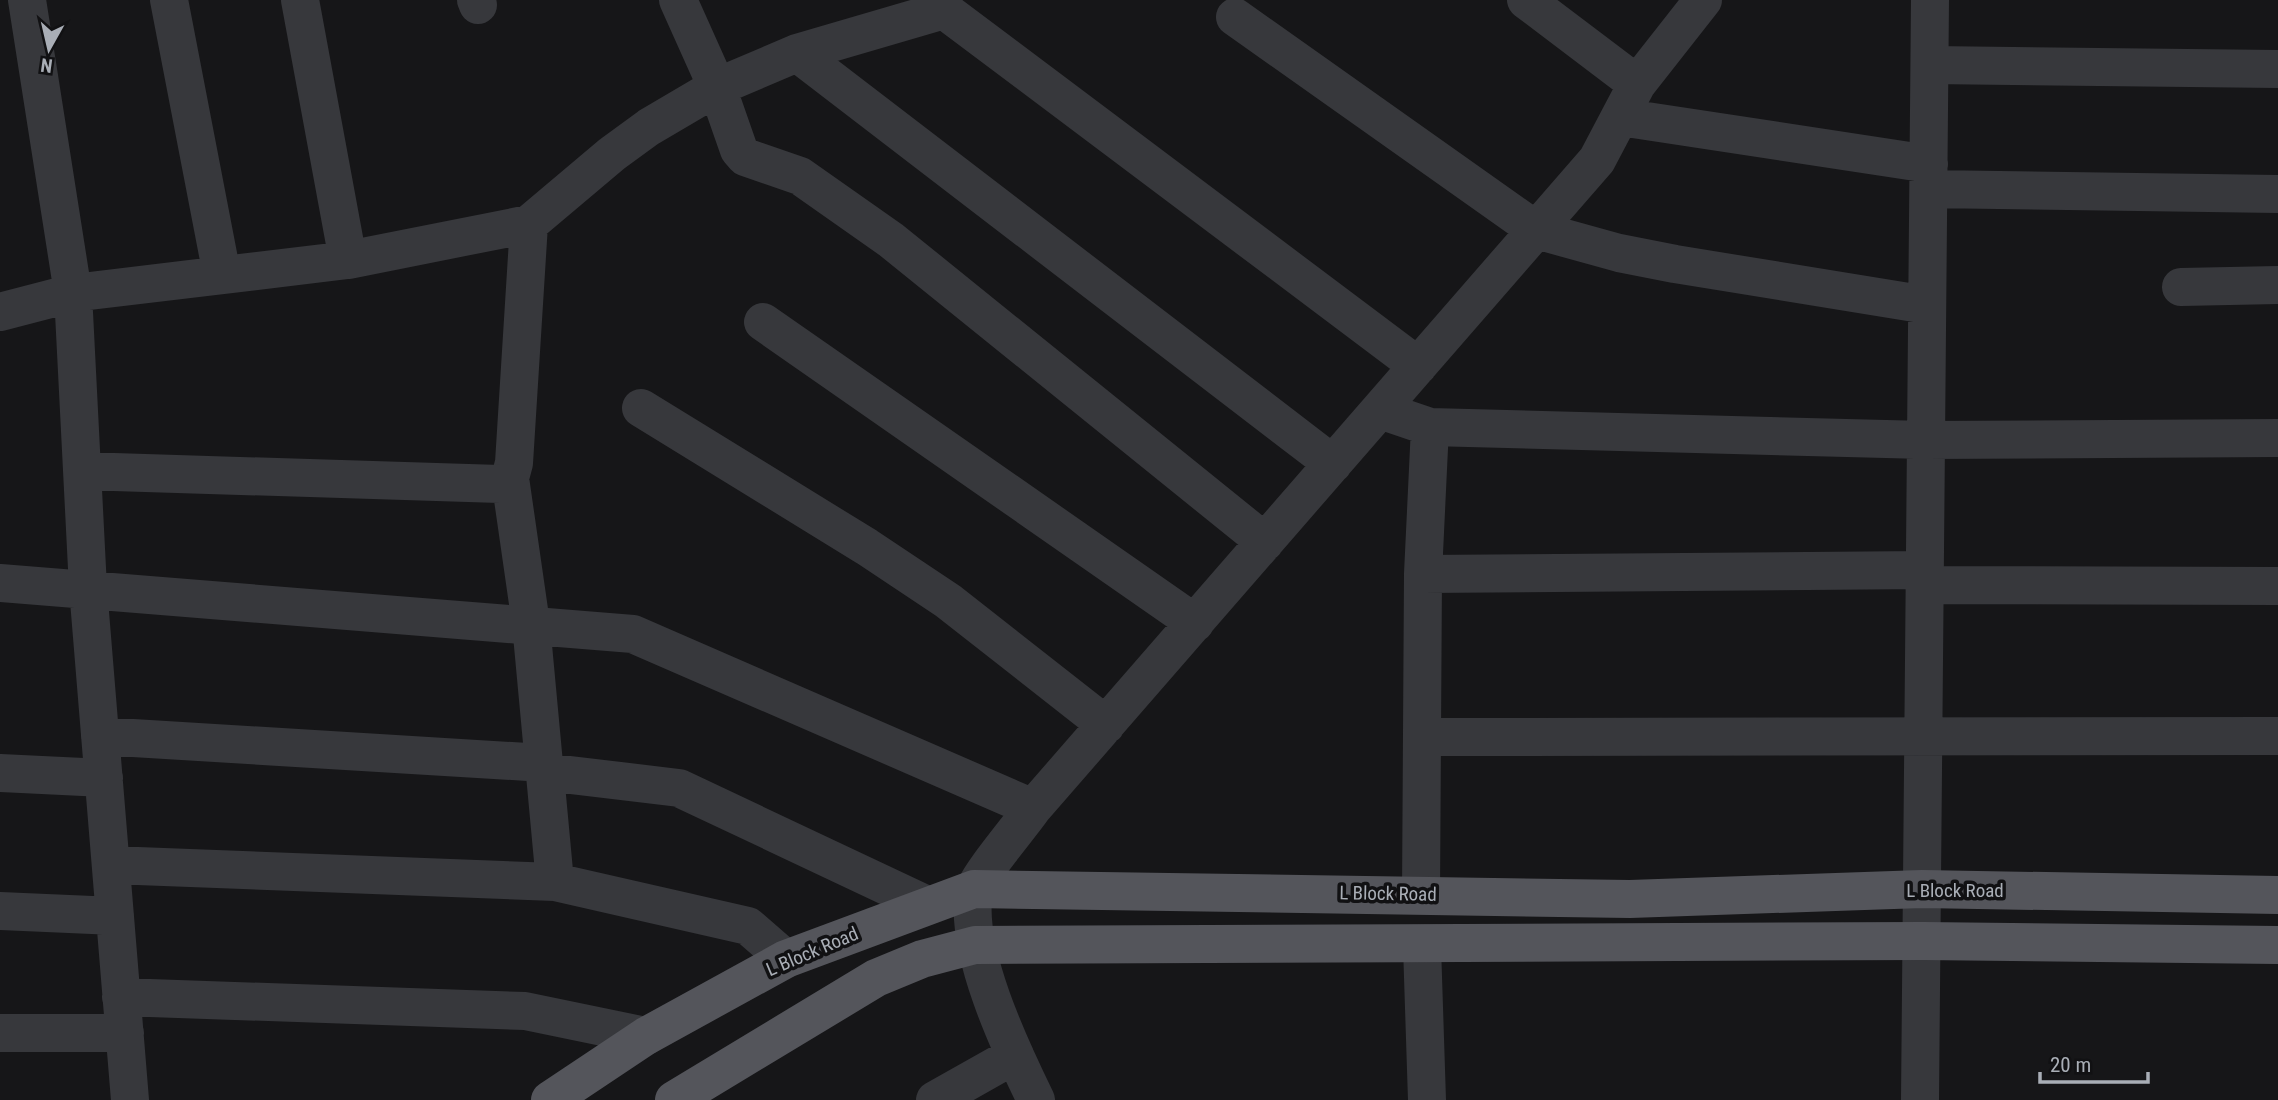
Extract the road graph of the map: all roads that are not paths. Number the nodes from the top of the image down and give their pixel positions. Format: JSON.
{"nodes":[{"id":1,"x":27,"y":0,"type":"edge"},
{"id":2,"x":169,"y":0,"type":"edge"},
{"id":3,"x":300,"y":0,"type":"edge"},
{"id":4,"x":1527,"y":0,"type":"edge"},
{"id":5,"x":1703,"y":0,"type":"edge"},
{"id":6,"x":1930,"y":0,"type":"edge"},
{"id":7,"x":691,"y":4,"type":"edge"},
{"id":8,"x":940,"y":5,"type":"edge"},
{"id":9,"x":1235,"y":17,"type":"dead end"},
{"id":10,"x":797,"y":53,"type":"junction"},
{"id":11,"x":1931,"y":65,"type":"junction"},
{"id":12,"x":2278,"y":69,"type":"edge"},
{"id":13,"x":717,"y":88,"type":"junction"},
{"id":14,"x":1629,"y":100,"type":"junction"},
{"id":15,"x":1929,"y":176,"type":"junction"},
{"id":16,"x":2278,"y":194,"type":"edge"},
{"id":17,"x":529,"y":224,"type":"junction"},
{"id":18,"x":1536,"y":230,"type":"junction"},
{"id":19,"x":348,"y":260,"type":"junction"},
{"id":20,"x":222,"y":275,"type":"junction"},
{"id":21,"x":2278,"y":285,"type":"edge"},
{"id":22,"x":2181,"y":287,"type":"dead end"},
{"id":23,"x":74,"y":293,"type":"junction"},
{"id":24,"x":1927,"y":305,"type":"junction"},
{"id":25,"x":0,"y":312,"type":"edge"},
{"id":26,"x":763,"y":322,"type":"dead end"},
{"id":27,"x":1418,"y":366,"type":"junction"},
{"id":28,"x":641,"y":408,"type":"dead end"},
{"id":29,"x":1380,"y":411,"type":"junction"},
{"id":30,"x":1430,"y":427,"type":"junction"},
{"id":31,"x":2278,"y":438,"type":"edge"},
{"id":32,"x":1925,"y":440,"type":"junction"},
{"id":33,"x":1333,"y":464,"type":"junction"},
{"id":34,"x":82,"y":471,"type":"junction"},
{"id":35,"x":510,"y":478,"type":"junction"},
{"id":36,"x":1265,"y":542,"type":"junction"},
{"id":37,"x":1423,"y":574,"type":"junction"},
{"id":38,"x":1924,"y":578,"type":"junction"},
{"id":39,"x":0,"y":583,"type":"edge"},
{"id":40,"x":2278,"y":586,"type":"edge"},
{"id":41,"x":88,"y":588,"type":"junction"},
{"id":42,"x":1195,"y":623,"type":"junction"},
{"id":43,"x":531,"y":624,"type":"junction"},
{"id":44,"x":1106,"y":725,"type":"junction"},
{"id":45,"x":100,"y":736,"type":"junction"},
{"id":46,"x":2278,"y":736,"type":"edge"},
{"id":47,"x":1422,"y":737,"type":"junction"},
{"id":48,"x":1924,"y":737,"type":"junction"},
{"id":49,"x":544,"y":768,"type":"junction"},
{"id":50,"x":0,"y":773,"type":"edge"},
{"id":51,"x":104,"y":778,"type":"junction"},
{"id":52,"x":1033,"y":808,"type":"junction"},
{"id":53,"x":111,"y":865,"type":"junction"},
{"id":54,"x":555,"y":882,"type":"junction"},
{"id":55,"x":1922,"y":888,"type":"junction"},
{"id":56,"x":974,"y":889,"type":"junction"},
{"id":57,"x":1421,"y":894,"type":"junction"},
{"id":58,"x":2278,"y":895,"type":"edge"},
{"id":59,"x":927,"y":905,"type":"junction"},
{"id":60,"x":0,"y":911,"type":"edge"},
{"id":61,"x":115,"y":916,"type":"junction"},
{"id":62,"x":1923,"y":941,"type":"junction"},
{"id":63,"x":975,"y":945,"type":"junction"},
{"id":64,"x":2278,"y":945,"type":"edge"},
{"id":65,"x":1422,"y":946,"type":"junction"},
{"id":66,"x":786,"y":959,"type":"junction"},
{"id":67,"x":123,"y":1015,"type":"junction"},
{"id":68,"x":0,"y":1033,"type":"edge"},
{"id":69,"x":646,"y":1035,"type":"junction"},
{"id":70,"x":1015,"y":1055,"type":"junction"},
{"id":71,"x":130,"y":1100,"type":"edge"},
{"id":72,"x":550,"y":1100,"type":"edge"},
{"id":73,"x":674,"y":1100,"type":"edge"},
{"id":74,"x":935,"y":1100,"type":"edge"},
{"id":75,"x":1036,"y":1100,"type":"edge"},
{"id":76,"x":1426,"y":1100,"type":"edge"},
{"id":77,"x":1920,"y":1100,"type":"edge"}],
"edges":[{"from":1,"to":23,"type":"street"},
{"from":2,"to":20,"type":"street"},
{"from":3,"to":19,"type":"street"},
{"from":4,"to":14,"type":"street"},
{"from":5,"to":14,"type":"street"},
{"from":6,"to":11,"type":"street"},
{"from":7,"to":13,"type":"street"},
{"from":8,"to":10,"type":"street"},
{"from":8,"to":27,"type":"street"},
{"from":9,"to":18,"type":"street"},
{"from":10,"to":13,"type":"street"},
{"from":10,"to":33,"type":"street"},
{"from":11,"to":12,"type":"street"},
{"from":11,"to":15,"type":"street"},
{"from":13,"to":17,"type":"street"},
{"from":13,"to":36,"type":"street"},
{"from":14,"to":15,"type":"street"},
{"from":14,"to":18,"type":"street"},
{"from":15,"to":16,"type":"street"},
{"from":15,"to":24,"type":"street"},
{"from":17,"to":19,"type":"street"},
{"from":17,"to":35,"type":"street"},
{"from":18,"to":24,"type":"street"},
{"from":18,"to":27,"type":"street"},
{"from":19,"to":20,"type":"street"},
{"from":20,"to":23,"type":"street"},
{"from":21,"to":22,"type":"street"},
{"from":23,"to":25,"type":"street"},
{"from":23,"to":34,"type":"street"},
{"from":24,"to":32,"type":"street"},
{"from":26,"to":42,"type":"street"},
{"from":27,"to":29,"type":"street"},
{"from":28,"to":44,"type":"street"},
{"from":29,"to":30,"type":"street"},
{"from":29,"to":33,"type":"street"},
{"from":30,"to":32,"type":"street"},
{"from":30,"to":37,"type":"street"},
{"from":31,"to":32,"type":"street"},
{"from":32,"to":38,"type":"street"},
{"from":33,"to":36,"type":"street"},
{"from":34,"to":35,"type":"street"},
{"from":34,"to":41,"type":"street"},
{"from":35,"to":43,"type":"street"},
{"from":36,"to":42,"type":"street"},
{"from":37,"to":38,"type":"street"},
{"from":37,"to":47,"type":"street"},
{"from":38,"to":40,"type":"street"},
{"from":38,"to":48,"type":"street"},
{"from":39,"to":41,"type":"street"},
{"from":41,"to":43,"type":"street"},
{"from":41,"to":45,"type":"street"},
{"from":42,"to":44,"type":"street"},
{"from":43,"to":49,"type":"street"},
{"from":43,"to":52,"type":"street"},
{"from":44,"to":52,"type":"street"},
{"from":45,"to":49,"type":"street"},
{"from":45,"to":51,"type":"street"},
{"from":46,"to":48,"type":"street"},
{"from":47,"to":48,"type":"street"},
{"from":47,"to":57,"type":"street"},
{"from":48,"to":55,"type":"street"},
{"from":49,"to":54,"type":"street"},
{"from":49,"to":59,"type":"street"},
{"from":50,"to":51,"type":"street"},
{"from":51,"to":53,"type":"street"},
{"from":52,"to":56,"type":"street"},
{"from":53,"to":54,"type":"street"},
{"from":53,"to":61,"type":"street"},
{"from":54,"to":66,"type":"street"},
{"from":55,"to":57,"type":"main road","name":"L Block Road"},
{"from":55,"to":58,"type":"main road","name":"L Block Road"},
{"from":55,"to":62,"type":"street"},
{"from":56,"to":57,"type":"main road","name":"L Block Road"},
{"from":56,"to":59,"type":"main road","name":"L Block Road"},
{"from":56,"to":63,"type":"street"},
{"from":59,"to":66,"type":"main road","name":"L Block Road"},
{"from":60,"to":61,"type":"street"},
{"from":61,"to":67,"type":"street"},
{"from":62,"to":64,"type":"main road"},
{"from":62,"to":65,"type":"main road"},
{"from":62,"to":77,"type":"street"},
{"from":63,"to":65,"type":"main road"},
{"from":63,"to":70,"type":"street"},
{"from":63,"to":73,"type":"main road"},
{"from":65,"to":76,"type":"street"},
{"from":66,"to":69,"type":"main road","name":"L Block Road"},
{"from":67,"to":68,"type":"street"},
{"from":67,"to":69,"type":"street"},
{"from":67,"to":71,"type":"street"},
{"from":69,"to":72,"type":"main road","name":"L Block Road"},
{"from":70,"to":74,"type":"street"},
{"from":70,"to":75,"type":"street"}]}
